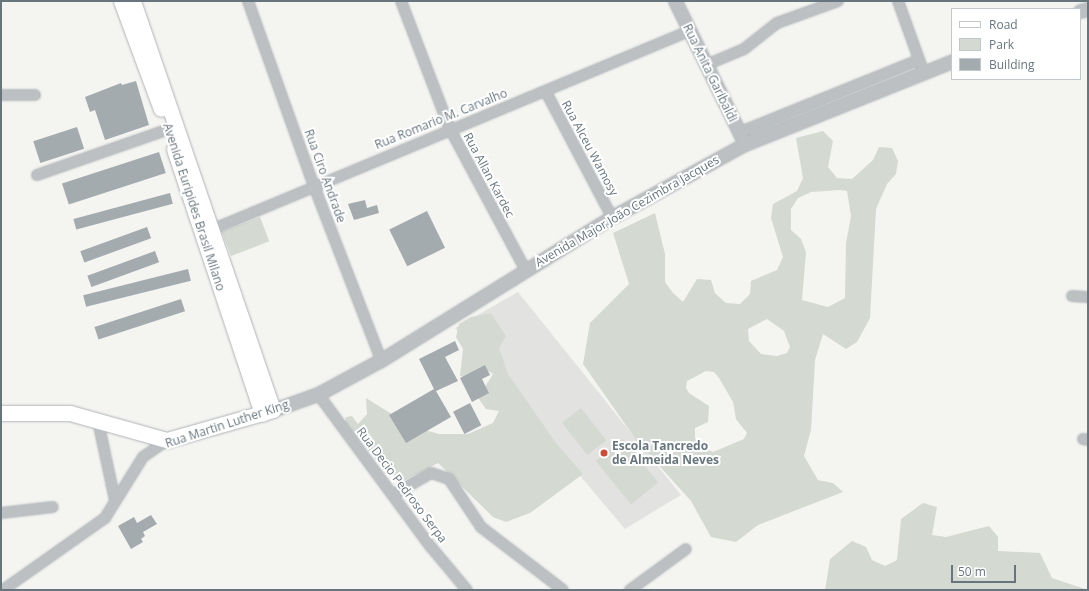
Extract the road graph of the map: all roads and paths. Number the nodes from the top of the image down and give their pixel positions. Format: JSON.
{"nodes":[{"id":1,"x":121,"y":1,"type":"edge"},
{"id":2,"x":133,"y":1,"type":"edge"},
{"id":3,"x":248,"y":1,"type":"edge"},
{"id":4,"x":401,"y":1,"type":"edge"},
{"id":5,"x":675,"y":1,"type":"edge"},
{"id":6,"x":838,"y":1,"type":"edge"},
{"id":7,"x":898,"y":1,"type":"edge"},
{"id":8,"x":689,"y":31,"type":"junction"},
{"id":9,"x":919,"y":60,"type":"junction"},
{"id":10,"x":951,"y":61,"type":"edge"},
{"id":11,"x":706,"y":65,"type":"junction"},
{"id":12,"x":923,"y":72,"type":"junction"},
{"id":13,"x":156,"y":77,"type":"junction"},
{"id":14,"x":546,"y":92,"type":"junction"},
{"id":15,"x":35,"y":94,"type":"dead end"},
{"id":16,"x":1,"y":95,"type":"edge"},
{"id":17,"x":168,"y":129,"type":"junction"},
{"id":18,"x":450,"y":129,"type":"junction"},
{"id":19,"x":742,"y":139,"type":"junction"},
{"id":20,"x":37,"y":175,"type":"dead end"},
{"id":21,"x":191,"y":185,"type":"junction"},
{"id":22,"x":314,"y":186,"type":"junction"},
{"id":23,"x":612,"y":217,"type":"junction"},
{"id":24,"x":208,"y":232,"type":"junction"},
{"id":25,"x":525,"y":269,"type":"junction"},
{"id":26,"x":1072,"y":296,"type":"dead end"},
{"id":27,"x":1088,"y":297,"type":"edge"},
{"id":28,"x":381,"y":360,"type":"junction"},
{"id":29,"x":318,"y":394,"type":"junction"},
{"id":30,"x":267,"y":412,"type":"junction"},
{"id":31,"x":1,"y":413,"type":"edge"},
{"id":32,"x":98,"y":421,"type":"junction"},
{"id":33,"x":167,"y":440,"type":"junction"},
{"id":34,"x":393,"y":495,"type":"junction"},
{"id":35,"x":115,"y":500,"type":"junction"},
{"id":36,"x":53,"y":507,"type":"dead end"},
{"id":37,"x":1,"y":513,"type":"edge"},
{"id":38,"x":686,"y":549,"type":"dead end"},
{"id":39,"x":3,"y":590,"type":"edge"},
{"id":40,"x":467,"y":590,"type":"edge"},
{"id":41,"x":563,"y":590,"type":"edge"},
{"id":42,"x":630,"y":590,"type":"edge"}],
"edges":[{"from":1,"to":13,"type":"main road","name":"Avenida Euripides Brasil Milano"},
{"from":2,"to":13,"type":"main road","name":"Avenida Euripides Brasil Milano"},
{"from":3,"to":22,"type":"street","name":"Rua Ciro Andrade"},
{"from":4,"to":18,"type":"street","name":"Rua Allan Kardec"},
{"from":5,"to":8,"type":"street","name":"Rua Anita Garibaldi"},
{"from":6,"to":11,"type":"street"},
{"from":7,"to":9,"type":"street"},
{"from":8,"to":11,"type":"street","name":"Rua Anita Garibaldi"},
{"from":8,"to":14,"type":"street","name":"Rua Romario M. Carvalho"},
{"from":9,"to":12,"type":"street"},
{"from":9,"to":19,"type":"street"},
{"from":10,"to":12,"type":"street","name":"Avenida Major João Cezimbra Jacques"},
{"from":11,"to":19,"type":"street","name":"Rua Anita Garibaldi"},
{"from":12,"to":19,"type":"street","name":"Avenida Major João Cezimbra Jacques"},
{"from":13,"to":17,"type":"main road","name":"Avenida Euripides Brasil Milano"},
{"from":13,"to":21,"type":"main road","name":"Avenida Euripides Brasil Milano"},
{"from":14,"to":18,"type":"street","name":"Rua Romario M. Carvalho"},
{"from":14,"to":23,"type":"street","name":"Rua Alceu Wamosy"},
{"from":15,"to":16,"type":"street"},
{"from":17,"to":20,"type":"street"},
{"from":17,"to":21,"type":"main road","name":"Avenida Euripides Brasil Milano"},
{"from":18,"to":22,"type":"street","name":"Rua Romario M. Carvalho"},
{"from":18,"to":25,"type":"street","name":"Rua Allan Kardec"},
{"from":19,"to":23,"type":"street","name":"Avenida Major João Cezimbra Jacques"},
{"from":21,"to":24,"type":"main road","name":"Avenida Euripides Brasil Milano"},
{"from":22,"to":24,"type":"street","name":"Rua Romario M. Carvalho"},
{"from":22,"to":28,"type":"street","name":"Rua Ciro Andrade"},
{"from":23,"to":25,"type":"street","name":"Avenida Major João Cezimbra Jacques"},
{"from":24,"to":30,"type":"main road","name":"Avenida Euripides Brasil Milano"},
{"from":25,"to":28,"type":"street","name":"Avenida Major João Cezimbra Jacques"},
{"from":26,"to":27,"type":"street"},
{"from":28,"to":29,"type":"street","name":"Avenida Major João Cezimbra Jacques"},
{"from":29,"to":30,"type":"street","name":"Rua Martin Luther King"},
{"from":29,"to":34,"type":"street","name":"Rua Decio Pedroso Serpa"},
{"from":30,"to":33,"type":"main road","name":"Rua Martin Luther King"},
{"from":31,"to":32,"type":"main road"},
{"from":32,"to":33,"type":"main road"},
{"from":32,"to":35,"type":"street"},
{"from":33,"to":35,"type":"street","name":"Rua Martin Luther King"},
{"from":34,"to":40,"type":"street","name":"Rua Decio Pedroso Serpa"},
{"from":34,"to":41,"type":"street"},
{"from":35,"to":39,"type":"street","name":"Rua Martin Luther King"},
{"from":36,"to":37,"type":"street"},
{"from":38,"to":42,"type":"street"}]}
